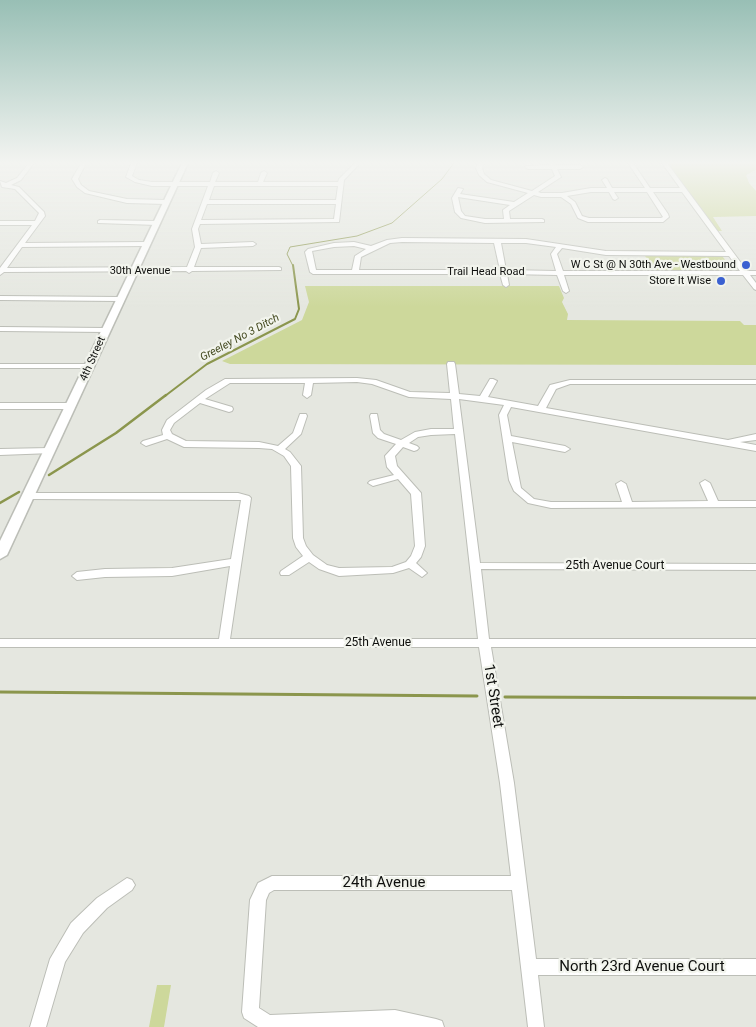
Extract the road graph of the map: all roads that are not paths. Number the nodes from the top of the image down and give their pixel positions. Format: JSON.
{"nodes":[{"id":1,"x":40,"y":211,"type":"edge"},
{"id":2,"x":162,"y":211,"type":"edge"},
{"id":3,"x":202,"y":211,"type":"edge"},
{"id":4,"x":339,"y":211,"type":"edge"},
{"id":5,"x":458,"y":211,"type":"edge"},
{"id":6,"x":506,"y":211,"type":"edge"},
{"id":7,"x":578,"y":211,"type":"edge"},
{"id":8,"x":662,"y":211,"type":"edge"},
{"id":9,"x":699,"y":211,"type":"edge"},
{"id":10,"x":617,"y":215,"type":"dead end"},
{"id":11,"x":507,"y":221,"type":"junction"},
{"id":12,"x":542,"y":221,"type":"dead end"},
{"id":13,"x":625,"y":221,"type":"junction"},
{"id":14,"x":100,"y":222,"type":"dead end"},
{"id":15,"x":198,"y":222,"type":"junction"},
{"id":16,"x":0,"y":223,"type":"edge"},
{"id":17,"x":38,"y":223,"type":"junction"},
{"id":18,"x":157,"y":223,"type":"junction"},
{"id":19,"x":498,"y":241,"type":"junction"},
{"id":20,"x":146,"y":244,"type":"junction"},
{"id":21,"x":253,"y":244,"type":"dead end"},
{"id":22,"x":21,"y":245,"type":"junction"},
{"id":23,"x":198,"y":246,"type":"junction"},
{"id":24,"x":560,"y":246,"type":"junction"},
{"id":25,"x":372,"y":248,"type":"junction"},
{"id":26,"x":731,"y":254,"type":"junction"},
{"id":27,"x":279,"y":269,"type":"dead end"},
{"id":28,"x":134,"y":270,"type":"junction"},
{"id":29,"x":1,"y":271,"type":"edge"},
{"id":30,"x":189,"y":271,"type":"junction"},
{"id":31,"x":355,"y":272,"type":"junction"},
{"id":32,"x":505,"y":272,"type":"junction"},
{"id":33,"x":559,"y":272,"type":"junction"},
{"id":34,"x":745,"y":273,"type":"junction"},
{"id":35,"x":756,"y":273,"type":"edge"},
{"id":36,"x":506,"y":285,"type":"dead end"},
{"id":37,"x":756,"y":288,"type":"edge"},
{"id":38,"x":566,"y":291,"type":"dead end"},
{"id":39,"x":0,"y":298,"type":"edge"},
{"id":40,"x":120,"y":299,"type":"junction"},
{"id":41,"x":0,"y":329,"type":"edge"},
{"id":42,"x":106,"y":330,"type":"junction"},
{"id":43,"x":451,"y":364,"type":"dead end"},
{"id":44,"x":0,"y":366,"type":"edge"},
{"id":45,"x":91,"y":366,"type":"junction"},
{"id":46,"x":309,"y":380,"type":"junction"},
{"id":47,"x":493,"y":381,"type":"dead end"},
{"id":48,"x":404,"y":382,"type":"dead end"},
{"id":49,"x":756,"y":382,"type":"edge"},
{"id":50,"x":396,"y":389,"type":"junction"},
{"id":51,"x":307,"y":395,"type":"dead end"},
{"id":52,"x":454,"y":396,"type":"junction"},
{"id":53,"x":483,"y":398,"type":"junction"},
{"id":54,"x":199,"y":400,"type":"junction"},
{"id":55,"x":509,"y":403,"type":"junction"},
{"id":56,"x":0,"y":406,"type":"edge"},
{"id":57,"x":70,"y":406,"type":"junction"},
{"id":58,"x":541,"y":408,"type":"junction"},
{"id":59,"x":230,"y":409,"type":"dead end"},
{"id":60,"x":303,"y":416,"type":"dead end"},
{"id":61,"x":374,"y":416,"type":"dead end"},
{"id":62,"x":459,"y":432,"type":"junction"},
{"id":63,"x":168,"y":436,"type":"junction"},
{"id":64,"x":756,"y":437,"type":"edge"},
{"id":65,"x":506,"y":438,"type":"junction"},
{"id":66,"x":731,"y":442,"type":"junction"},
{"id":67,"x":146,"y":443,"type":"dead end"},
{"id":68,"x":401,"y":444,"type":"junction"},
{"id":69,"x":414,"y":448,"type":"dead end"},
{"id":70,"x":756,"y":448,"type":"edge"},
{"id":71,"x":280,"y":449,"type":"junction"},
{"id":72,"x":565,"y":450,"type":"dead end"},
{"id":73,"x":49,"y":451,"type":"junction"},
{"id":74,"x":5,"y":453,"type":"edge"},
{"id":75,"x":0,"y":459,"type":"edge"},
{"id":76,"x":400,"y":476,"type":"junction"},
{"id":77,"x":373,"y":483,"type":"dead end"},
{"id":78,"x":705,"y":483,"type":"dead end"},
{"id":79,"x":621,"y":484,"type":"dead end"},
{"id":80,"x":28,"y":496,"type":"junction"},
{"id":81,"x":628,"y":504,"type":"junction"},
{"id":82,"x":714,"y":504,"type":"junction"},
{"id":83,"x":756,"y":504,"type":"edge"},
{"id":84,"x":0,"y":555,"type":"edge"},
{"id":85,"x":309,"y":558,"type":"junction"},
{"id":86,"x":237,"y":562,"type":"junction"},
{"id":87,"x":410,"y":564,"type":"junction"},
{"id":88,"x":474,"y":566,"type":"junction"},
{"id":89,"x":756,"y":567,"type":"edge"},
{"id":90,"x":285,"y":573,"type":"dead end"},
{"id":91,"x":422,"y":573,"type":"dead end"},
{"id":92,"x":77,"y":576,"type":"dead end"},
{"id":93,"x":0,"y":643,"type":"edge"},
{"id":94,"x":224,"y":643,"type":"junction"},
{"id":95,"x":756,"y":643,"type":"edge"},
{"id":96,"x":484,"y":644,"type":"junction"},
{"id":97,"x":519,"y":883,"type":"junction"},
{"id":98,"x":127,"y":885,"type":"dead end"},
{"id":99,"x":529,"y":967,"type":"junction"},
{"id":100,"x":756,"y":967,"type":"edge"},
{"id":101,"x":38,"y":1027,"type":"edge"},
{"id":102,"x":436,"y":1027,"type":"edge"},
{"id":103,"x":536,"y":1027,"type":"edge"}],
"edges":[{"from":1,"to":17,"type":"street"},
{"from":2,"to":18,"type":"main road","name":"4th Street"},
{"from":3,"to":15,"type":"street"},
{"from":4,"to":15,"type":"street"},
{"from":5,"to":11,"type":"street"},
{"from":6,"to":11,"type":"street"},
{"from":7,"to":13,"type":"street"},
{"from":8,"to":13,"type":"street"},
{"from":9,"to":26,"type":"street"},
{"from":10,"to":13,"type":"street"},
{"from":11,"to":12,"type":"street"},
{"from":14,"to":18,"type":"street"},
{"from":15,"to":23,"type":"street"},
{"from":16,"to":17,"type":"street"},
{"from":17,"to":22,"type":"street"},
{"from":18,"to":20,"type":"main road","name":"4th Street"},
{"from":19,"to":24,"type":"street"},
{"from":19,"to":25,"type":"street"},
{"from":19,"to":32,"type":"street"},
{"from":20,"to":22,"type":"street"},
{"from":20,"to":28,"type":"main road","name":"4th Street"},
{"from":21,"to":23,"type":"street"},
{"from":22,"to":29,"type":"street"},
{"from":23,"to":30,"type":"street"},
{"from":24,"to":26,"type":"street"},
{"from":24,"to":33,"type":"street"},
{"from":25,"to":31,"type":"street"},
{"from":25,"to":31,"type":"street","name":"Trail Head Road"},
{"from":26,"to":34,"type":"street"},
{"from":27,"to":30,"type":"street","name":"30th Avenue"},
{"from":28,"to":29,"type":"street","name":"30th Avenue"},
{"from":28,"to":30,"type":"street","name":"30th Avenue"},
{"from":28,"to":40,"type":"main road","name":"4th Street"},
{"from":31,"to":32,"type":"street","name":"Trail Head Road"},
{"from":32,"to":33,"type":"street","name":"Trail Head Road"},
{"from":32,"to":36,"type":"street"},
{"from":33,"to":34,"type":"street","name":"Trail Head Road"},
{"from":33,"to":38,"type":"street"},
{"from":34,"to":35,"type":"street","name":"Trail Head Road"},
{"from":34,"to":37,"type":"street"},
{"from":39,"to":40,"type":"street"},
{"from":40,"to":42,"type":"main road","name":"4th Street"},
{"from":41,"to":42,"type":"street"},
{"from":42,"to":45,"type":"main road","name":"4th Street"},
{"from":43,"to":52,"type":"street","name":"1st Street"},
{"from":44,"to":45,"type":"street"},
{"from":45,"to":57,"type":"main road","name":"4th Street"},
{"from":46,"to":50,"type":"street"},
{"from":46,"to":51,"type":"street"},
{"from":46,"to":54,"type":"street"},
{"from":47,"to":53,"type":"street"},
{"from":48,"to":50,"type":"street"},
{"from":49,"to":58,"type":"street"},
{"from":50,"to":52,"type":"street"},
{"from":52,"to":53,"type":"street"},
{"from":52,"to":62,"type":"street","name":"1st Street"},
{"from":53,"to":55,"type":"street"},
{"from":54,"to":59,"type":"street"},
{"from":54,"to":63,"type":"street"},
{"from":55,"to":58,"type":"street"},
{"from":55,"to":65,"type":"street"},
{"from":56,"to":57,"type":"street"},
{"from":57,"to":73,"type":"main road","name":"4th Street"},
{"from":58,"to":66,"type":"street"},
{"from":60,"to":71,"type":"street"},
{"from":61,"to":68,"type":"street"},
{"from":62,"to":68,"type":"street"},
{"from":62,"to":88,"type":"street","name":"1st Street"},
{"from":63,"to":67,"type":"street"},
{"from":63,"to":71,"type":"street"},
{"from":64,"to":66,"type":"street"},
{"from":65,"to":72,"type":"street"},
{"from":65,"to":81,"type":"street"},
{"from":66,"to":70,"type":"street"},
{"from":68,"to":69,"type":"street"},
{"from":68,"to":76,"type":"street"},
{"from":71,"to":85,"type":"street"},
{"from":73,"to":74,"type":"street"},
{"from":73,"to":80,"type":"main road","name":"4th Street"},
{"from":74,"to":75,"type":"street"},
{"from":76,"to":77,"type":"street"},
{"from":76,"to":87,"type":"street"},
{"from":78,"to":82,"type":"street"},
{"from":79,"to":81,"type":"street"},
{"from":80,"to":84,"type":"main road","name":"4th Street"},
{"from":80,"to":86,"type":"street"},
{"from":81,"to":82,"type":"street"},
{"from":82,"to":83,"type":"street"},
{"from":85,"to":87,"type":"street"},
{"from":85,"to":90,"type":"street"},
{"from":86,"to":92,"type":"street"},
{"from":86,"to":94,"type":"street"},
{"from":87,"to":91,"type":"street"},
{"from":88,"to":89,"type":"street","name":"25th Avenue Court"},
{"from":88,"to":96,"type":"street","name":"1st Street"},
{"from":93,"to":94,"type":"street","name":"25th Avenue"},
{"from":94,"to":96,"type":"street","name":"25th Avenue"},
{"from":95,"to":96,"type":"street","name":"25th Avenue"},
{"from":96,"to":97,"type":"street","name":"1st Street"},
{"from":97,"to":99,"type":"street","name":"1st Street"},
{"from":97,"to":102,"type":"street","name":"24th Avenue"},
{"from":98,"to":101,"type":"street"},
{"from":99,"to":100,"type":"street","name":"North 23rd Avenue Court"},
{"from":99,"to":103,"type":"street","name":"1st Street"}]}
